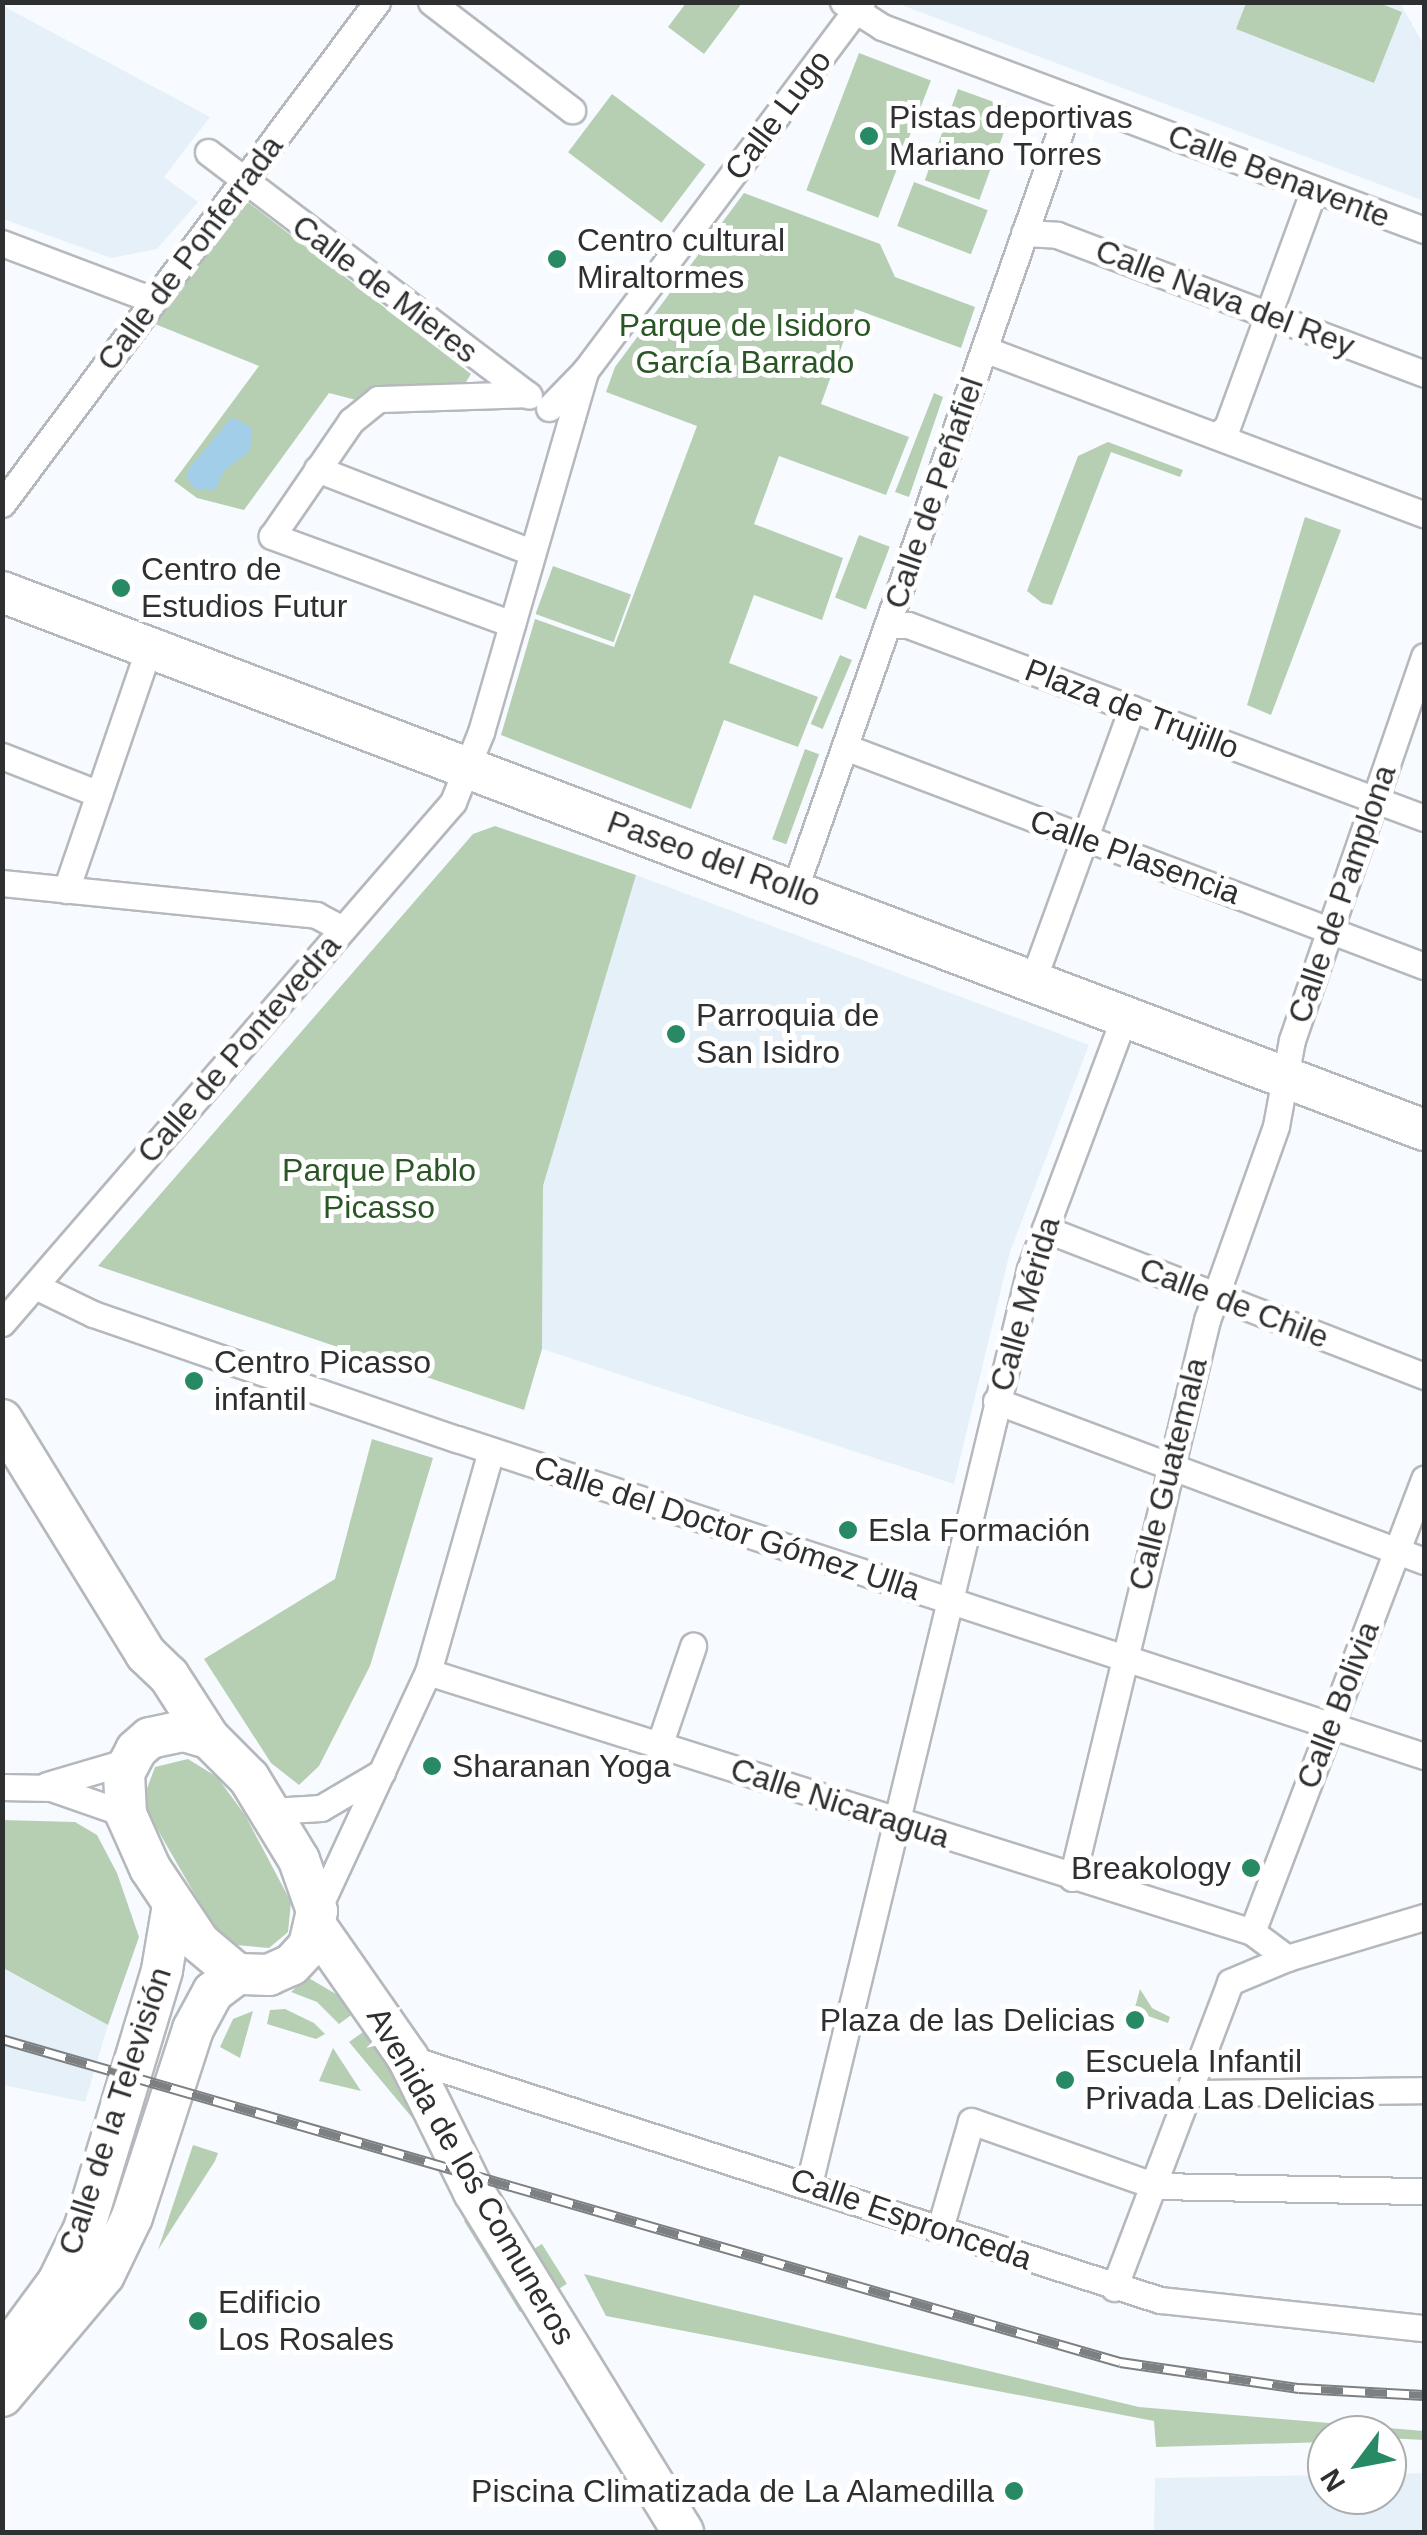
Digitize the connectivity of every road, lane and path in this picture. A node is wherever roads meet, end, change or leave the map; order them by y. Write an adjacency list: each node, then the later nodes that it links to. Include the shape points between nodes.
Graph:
1 (377, 2): 7 (street, Calle de Ponferrada)
2 (431, 2): 5 (street)
3 (853, 6): 4 (street, Calle Benavente); 18 (street, Calle Lugo, via 585,371)
4 (1072, 98): 8 (street, Calle Benavente); 10 (street, Calle de Peñafiel)
5 (572, 110)
6 (208, 152): 7 (street, Calle de Mieres)
7 (242, 182): 12 (street, Calle de Ponferrada); 15 (street, Calle de Mieres)
8 (1314, 190): 9 (street, Calle Benavente); 13 (street)
9 (1424, 230)
10 (1024, 232): 13 (street, Calle Nava del Rey, via 1058,235); 14 (street, Calle de Peñafiel)
11 (2, 242): 12 (street)
12 (153, 300): 21 (street, Calle de Ponferrada)
13 (1268, 314): 16 (street, Calle Nava del Rey); 19 (street, via 1227,427)
14 (984, 349): 19 (street); 26 (street, Calle de Peñafiel)
15 (479, 360): 17 (street, via 477,389); 18 (street, Calle de Mieres)
16 (1424, 374)
17 (465, 397): 18 (street); 20 (street, via 369,405)
18 (547, 407): 23 (street, Calle Lugo)
19 (1216, 436): 22 (street)
20 (317, 469): 23 (street); 25 (street, via 272,536)
21 (2, 504)
22 (1424, 514)
23 (531, 552): 25 (street, Calle Lugo)
24 (2, 592): 27 (main road, Paseo del Rollo)
25 (512, 624): 32 (street, Calle Lugo, via 482,732)
26 (888, 625): 29 (street, Plaza de Trujillo, via 908,624); 30 (street, Calle de Peñafiel)
27 (149, 648): 32 (main road, Paseo del Rollo); 33 (street)
28 (1424, 656): 34 (street, Calle de Pamplona)
29 (1132, 708): 34 (street, Plaza de Trujillo); 36 (street)
30 (845, 747): 36 (street, Calle Plasencia); 38 (street, Calle de Peñafiel)
31 (2, 756): 33 (street)
32 (463, 768): 38 (main road, Paseo del Rollo); 40 (street, Calle de Pontevedra, via 453,802)
33 (99, 794): 39 (street)
34 (1376, 802): 35 (street, Plaza de Trujillo); 41 (street, Calle de Pamplona)
35 (1424, 818)
36 (1086, 838): 41 (street, Calle Plasencia); 43 (street)
37 (2, 883): 39 (street)
38 (795, 888): 43 (main road, Paseo del Rollo)
39 (66, 890): 40 (street, via 316,914)
40 (342, 928): 48 (street, Calle de Pontevedra)
41 (1331, 930): 42 (street, Calle Plasencia); 45 (street, Calle de Pamplona)
42 (1424, 966)
43 (1034, 980): 44 (main road, Paseo del Rollo)
44 (1125, 1015): 45 (main road, Paseo del Rollo); 47 (street, Calle Mérida)
45 (1285, 1076): 46 (main road, Paseo del Rollo); 49 (street, Calle Guatemala, via 1276,1126)
46 (1424, 1130)
47 (1044, 1229): 49 (street, Calle de Chile); 52 (street, Calle Mérida)
48 (35, 1286): 50 (street, Calle de Pontevedra); 54 (street, Calle del Doctor Gómez Ulla, via 93,1314)
49 (1214, 1296): 51 (street, Calle de Chile); 55 (street, Calle Guatemala)
50 (2, 1323)
51 (1424, 1376)
52 (996, 1401): 55 (street); 59 (street, Calle Mérida)
53 (2, 1420): 61 (main road)
54 (491, 1450): 59 (street, Calle del Doctor Gómez Ulla); 63 (street)
55 (1170, 1462): 57 (street); 62 (street, Calle Guatemala)
56 (1424, 1479): 57 (street, Calle Bolivia)
57 (1396, 1551): 58 (street); 64 (street, Calle Bolivia)
58 (1424, 1561)
59 (952, 1602): 62 (street, Calle del Doctor Gómez Ulla); 74 (street, Calle Mérida)
60 (693, 1646): 66 (street)
61 (146, 1654): 65 (main road); 67 (main road)
62 (1124, 1658): 64 (street, Calle del Doctor Gómez Ulla); 75 (street, Calle Guatemala)
63 (428, 1672): 66 (street, Calle Nicaragua); 69 (street)
64 (1331, 1726): 68 (street, Calle del Doctor Gómez Ulla); 79 (street, Calle Bolivia)
65 (210, 1738): 67 (main road, via 184,1732); 72 (main road, Avenida de los Comuneros, via 250,1778)
66 (659, 1746): 74 (street, Calle Nicaragua)
67 (139, 1750): 70 (street); 73 (main road)
68 (1424, 1756)
69 (382, 1772): 72 (street, via 320,1808); 78 (street)
70 (42, 1786): 71 (street); 73 (street)
71 (2, 1787)
72 (271, 1811): 78 (main road, Avenida de los Comuneros, via 299,1860)
73 (126, 1814): 76 (main road)
74 (898, 1821): 75 (street, Calle Nicaragua); 85 (street, Calle Mérida)
75 (1072, 1878): 79 (street, Calle Nicaragua)
76 (173, 1906): 81 (main road, via 200,1943); 91 (main road, Calle de la Televisión, via 162,1970 84,2228 58,2282)
77 (1424, 1917): 80 (street)
78 (316, 1919): 81 (main road, via 291,1965 269,1975); 82 (main road, Avenida de los Comuneros)
79 (1252, 1932): 80 (street)
80 (1286, 1958): 84 (street, via 1230,1982)
81 (237, 1974): 92 (main road, Calle de la Televisión, via 213,1992 193,2029 132,2217 104,2274 66,2328)
82 (408, 2058): 85 (street, Calle Espronceda); 93 (main road, Avenida de los Comuneros, via 466,2178)
83 (1424, 2090): 84 (street)
84 (1192, 2093): 86 (street)
85 (809, 2184): 88 (street, Calle Espronceda)
86 (1156, 2186): 87 (street); 88 (street, via 971,2121); 89 (street)
87 (1424, 2192)
88 (940, 2228): 89 (street, Calle Espronceda)
89 (1114, 2288): 90 (street, Calle Espronceda, via 1221,2310)
90 (1424, 2328)
91 (2, 2358)
92 (2, 2396)
93 (683, 2532)

